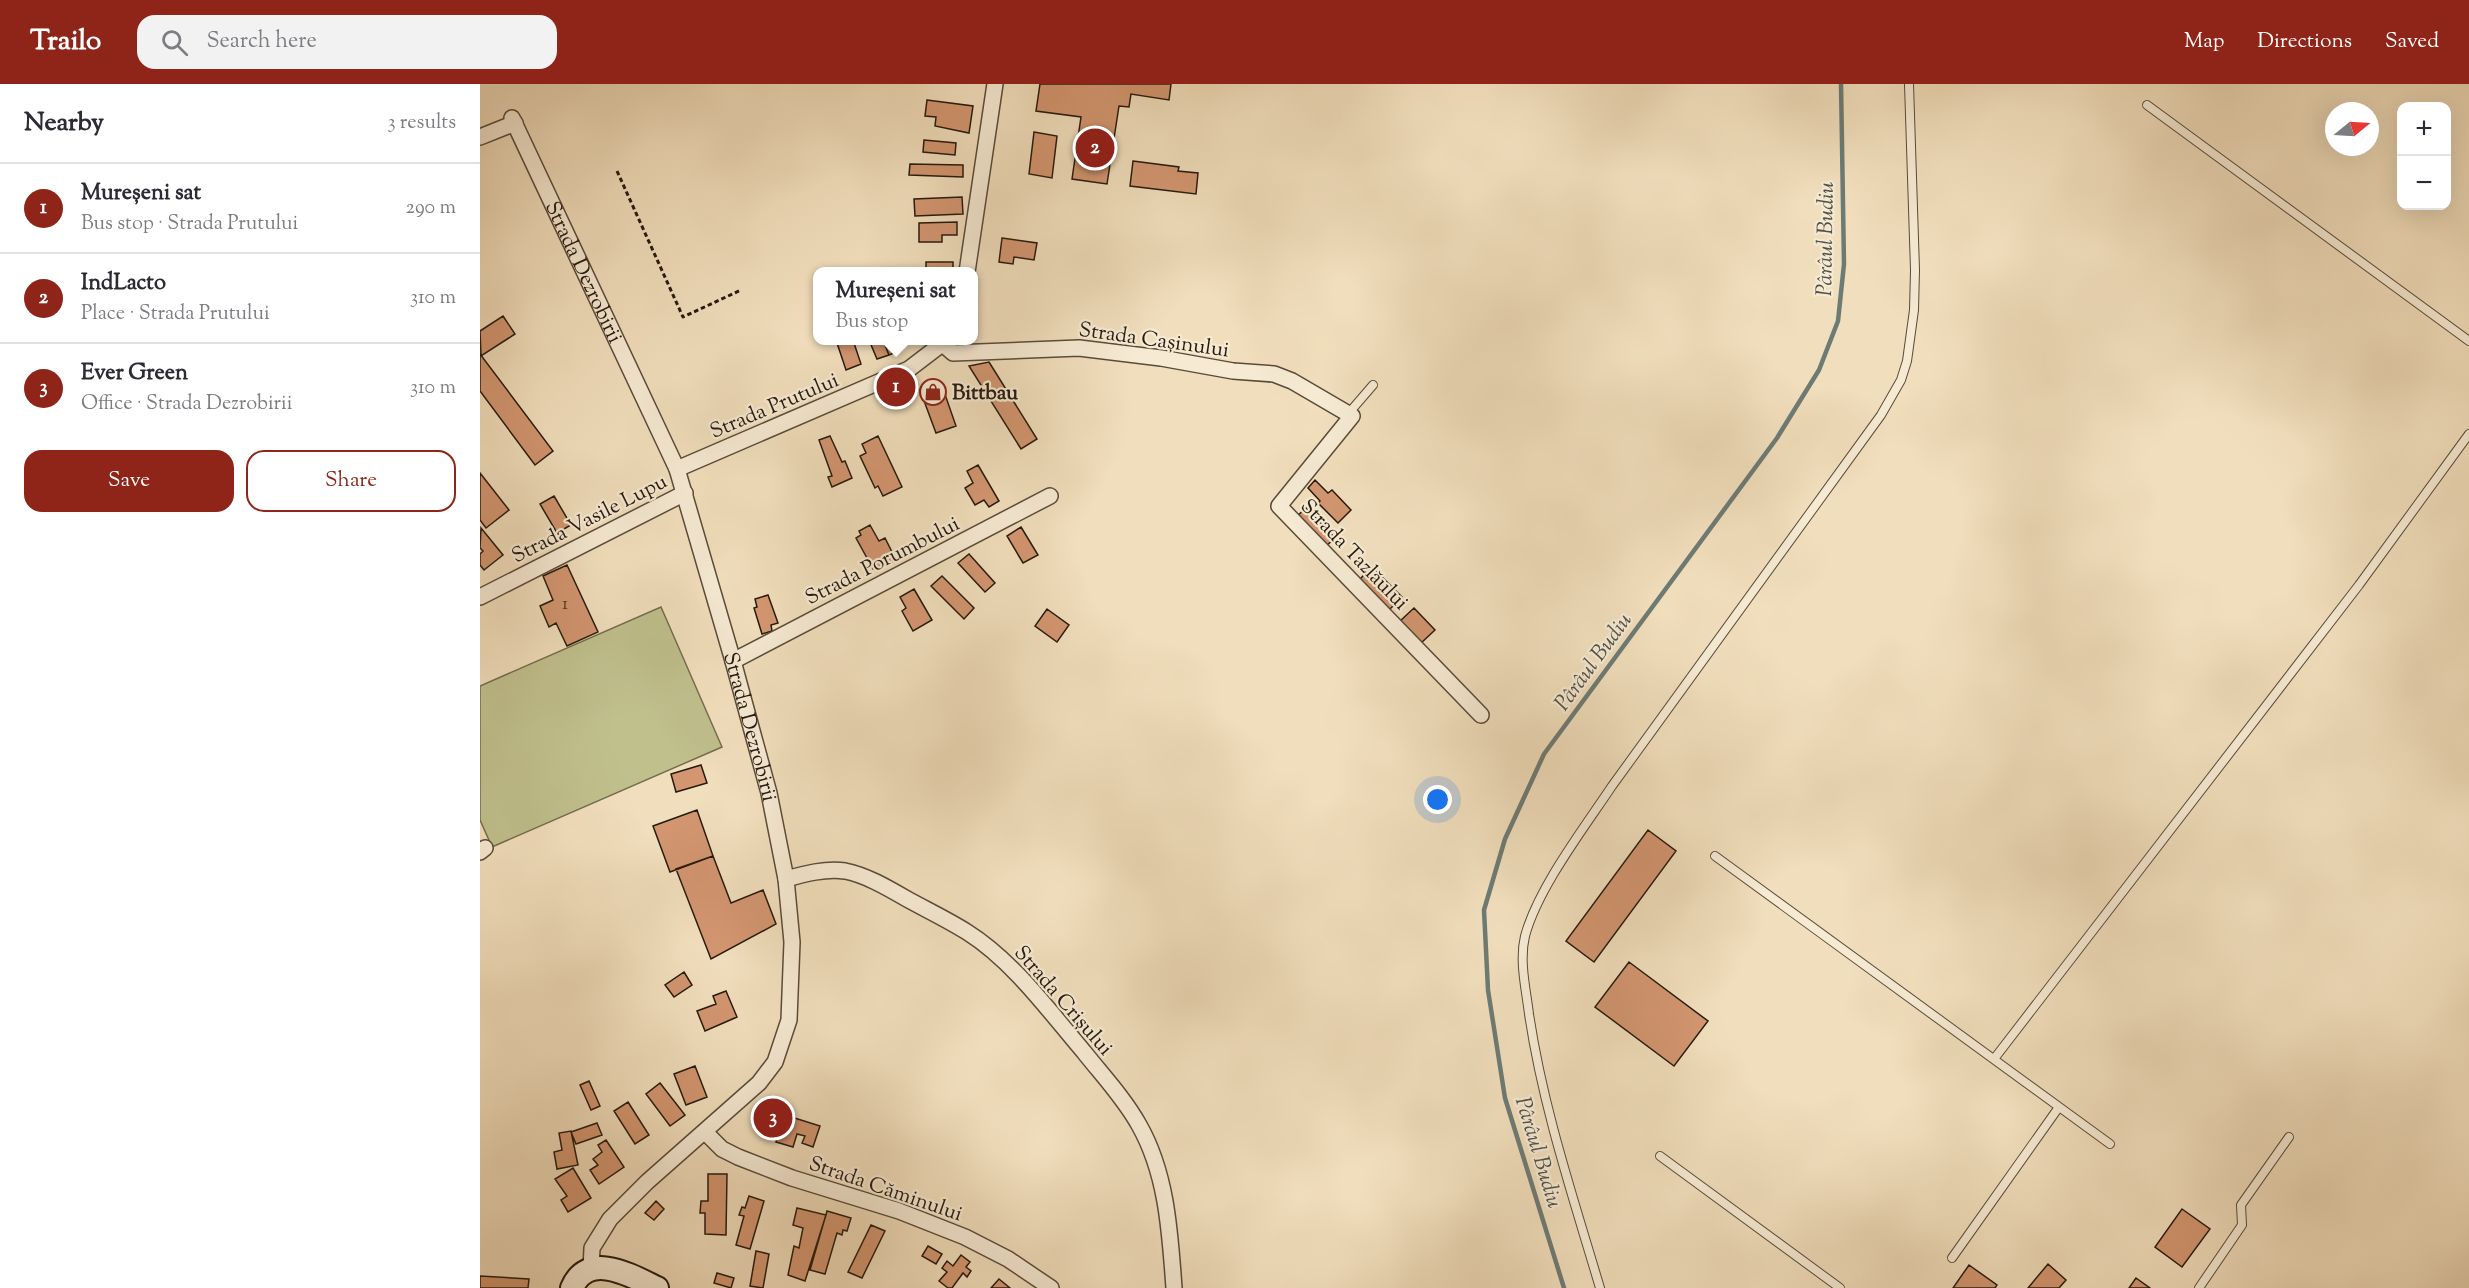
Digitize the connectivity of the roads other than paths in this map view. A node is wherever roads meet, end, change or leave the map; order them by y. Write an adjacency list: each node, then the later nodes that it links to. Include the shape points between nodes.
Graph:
1 (995, 84): 5 (street)
2 (1909, 84): 32 (lane, via 1915,270 1909,348 1901,380 1881,415 1571,846 1525,937 1523,965 1539,1075)
3 (2147, 105): 6 (lane)
4 (480, 137): 12 (street, Strada Dezrobirii, via 513,121)
5 (968, 267)
6 (2469, 341)
7 (942, 345): 12 (street, Strada Prutului, via 909,369)
8 (947, 345): 10 (street, Strada Cașinului, via 953,353 1079,348 1274,374)
9 (1373, 385): 10 (lane)
10 (1350, 415): 17 (street, Strada Tazlăului, via 1279,506)
11 (2469, 434): 20 (lane, via 2359,585)
12 (678, 469): 13 (street, Strada Dezrobirii)
13 (685, 493): 15 (street, Strada Vasile Lupu); 16 (street, Strada Dezrobirii)
14 (1050, 496): 16 (street, Strada Porumbului)
15 (480, 597)
16 (734, 661): 19 (street, Strada Dezrobirii, via 769,794)
17 (1481, 715)
18 (1715, 856): 20 (lane)
19 (786, 879): 22 (street, Strada Dezrobirii, via 792,942 789,1020 783,1042 775,1062 759,1083); 31 (street, Strada Crișului, via 843,871 858,875 967,932 1019,978 1140,1125 1169,1216)
20 (1994, 1059): 21 (lane)
21 (2059, 1107): 24 (lane); 26 (lane)
22 (705, 1132): 27 (street, Strada Dezrobirii, via 610,1219 592,1248); 30 (street, Strada Căminului, via 722,1149 738,1157 964,1237 1008,1259)
23 (2289, 1137): 34 (lane, via 2241,1205 2242,1225)
24 (2110, 1144)
25 (1660, 1156): 33 (lane)
26 (1952, 1258)
27 (591, 1270): 28 (main road, via 579,1276); 29 (main road, via 621,1271)
28 (573, 1288)
29 (657, 1288)
30 (1051, 1288)
31 (1174, 1288)
32 (1600, 1288)
33 (1840, 1288)
34 (2199, 1288)

